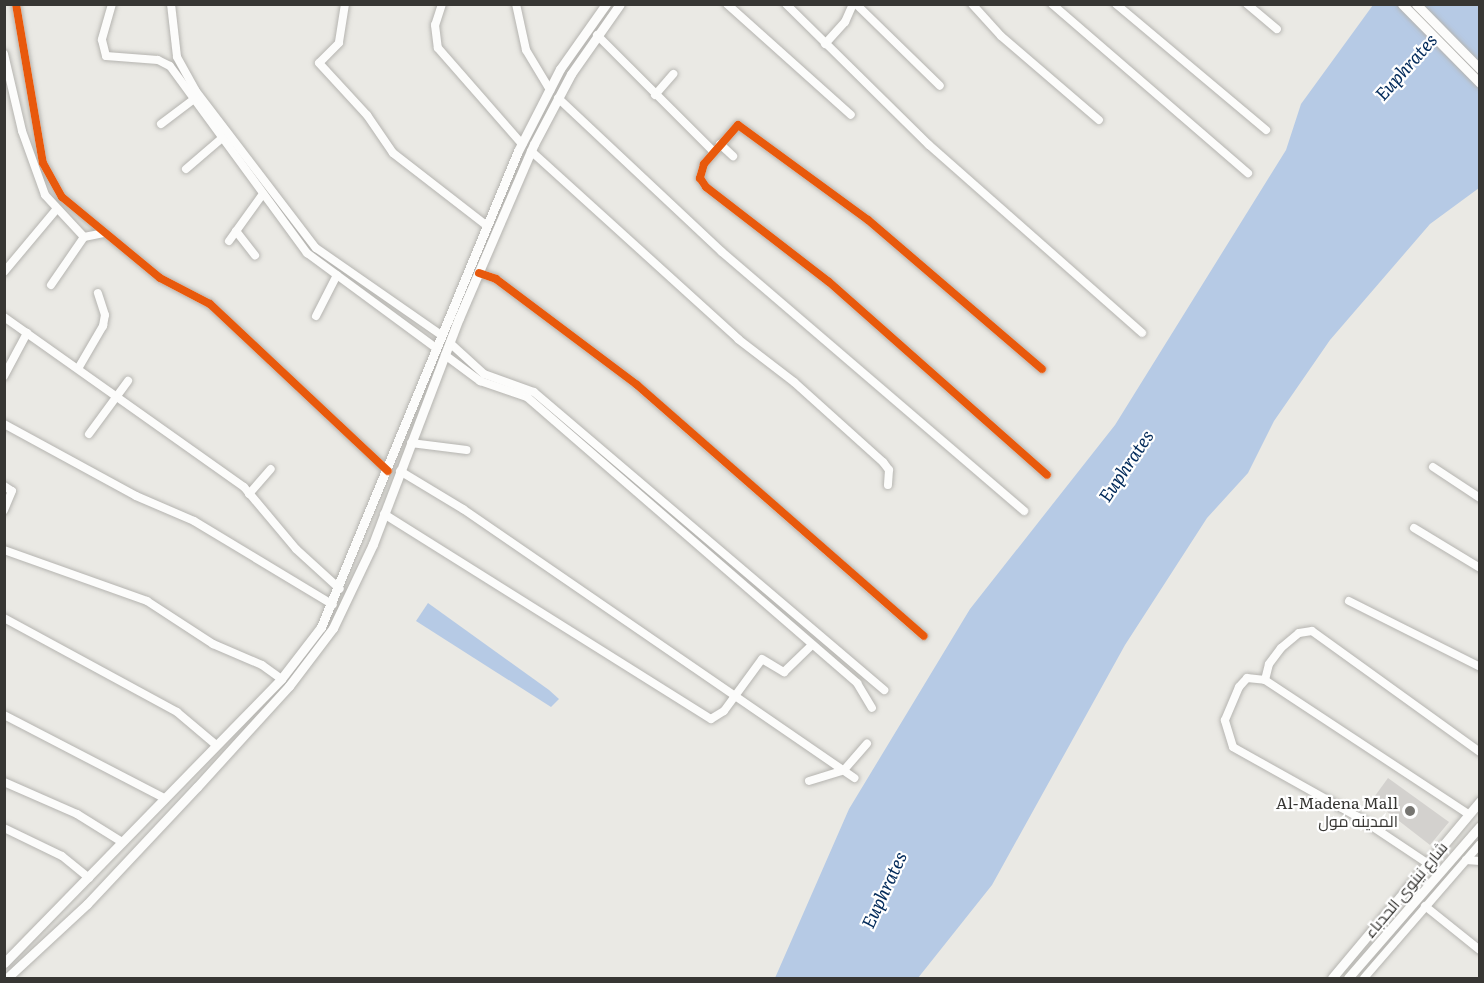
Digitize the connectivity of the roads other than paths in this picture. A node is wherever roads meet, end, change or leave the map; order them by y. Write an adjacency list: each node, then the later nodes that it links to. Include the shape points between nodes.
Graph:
1 (16, 4): 46 (street, via 43,163 62,197)
2 (112, 4): 29 (street, via 102,40 106,56 159,60 170,66)
3 (171, 4): 59 (street, via 177,57 195,90 310,241 342,270)
4 (345, 4): 44 (street, via 339,43 319,63 367,115 393,153)
5 (442, 4): 35 (street, via 435,25 438,48)
6 (516, 4): 26 (street, via 526,50)
7 (606, 4): 26 (main road)
8 (620, 4): 19 (main road)
9 (727, 4): 30 (street)
10 (786, 4): 20 (street)
11 (855, 4): 20 (street); 25 (street)
12 (972, 4): 31 (street, via 1001,36)
13 (1052, 4): 41 (street)
14 (1116, 4): 33 (street)
15 (1247, 4): 18 (street)
16 (1402, 4): 24 (main road)
17 (1416, 4): 22 (main road)
18 (1277, 29)
19 (597, 35): 27 (street); 28 (main road)
20 (825, 44): 58 (street, via 929,145)
21 (5, 59): 43 (street, via 35,176)
22 (1479, 69)
23 (673, 74): 27 (street)
24 (1479, 83)
25 (940, 86)
26 (549, 90): 35 (main road)
27 (655, 95): 38 (street)
28 (558, 98): 37 (main road); 82 (street, via 722,252)
29 (194, 100): 32 (street); 34 (street)
30 (851, 115)
31 (1099, 120)
32 (160, 124)
33 (1266, 130)
34 (221, 139): 40 (street); 42 (street)
35 (522, 144): 44 (main road)
36 (720, 144): 38 (street); 39 (street); 64 (street, via 738,125 877,227)
37 (531, 151): 50 (main road); 77 (street, via 738,339 794,382 883,462 889,470)
38 (714, 152): 76 (street, via 701,171 706,187 829,282)
39 (734, 156)
40 (186, 169)
41 (1248, 173)
42 (262, 195): 45 (street); 52 (street, via 307,253)
43 (55, 211): 47 (street); 51 (street)
44 (487, 226): 50 (main road)
45 (237, 231): 48 (street); 49 (street)
46 (104, 233): 47 (street); 74 (street, via 160,278 210,304)
47 (84, 237): 53 (street)
48 (229, 241)
49 (255, 255)
50 (478, 265): 59 (main road); 60 (main road); 91 (street, via 637,385)
51 (4, 272)
52 (337, 275): 55 (street); 61 (street)
53 (51, 285)
54 (98, 293): 63 (street, via 105,315 103,326)
55 (316, 316)
56 (4, 317): 57 (street)
57 (27, 333): 63 (street); 65 (street)
58 (1142, 333)
59 (441, 335): 61 (main road)
60 (450, 343): 62 (main road); 96 (street, via 484,374 534,392)
61 (436, 348): 74 (main road)
62 (445, 355): 70 (main road); 92 (street, via 480,381 527,398)
63 (79, 367): 67 (street)
64 (1042, 369)
65 (4, 376)
66 (128, 381): 67 (street)
67 (120, 398): 69 (street); 79 (street)
68 (4, 424): 89 (street, via 136,496 194,521)
69 (89, 434)
70 (411, 443): 71 (street); 75 (main road)
71 (467, 450)
72 (1433, 467): 80 (street)
73 (271, 469): 79 (street)
74 (388, 471): 87 (main road)
75 (400, 471): 83 (main road); 97 (street, via 463,509)
76 (1047, 475)
77 (888, 484)
78 (4, 486): 81 (street, via 12,491)
79 (249, 494): 87 (street, via 296,549)
80 (1479, 498)
81 (4, 510)
82 (1024, 511)
83 (384, 514): 97 (street, via 711,719); 108 (main road, via 347,602 315,654)
84 (1414, 528): 86 (street)
85 (4, 550): 94 (street, via 147,601 213,644 262,665)
86 (1479, 568)
87 (339, 589): 89 (main road)
88 (1349, 601): 93 (street)
89 (333, 605): 94 (main road)
90 (4, 618): 100 (street, via 177,712)
91 (924, 636)
92 (812, 645): 97 (street, via 784,672 762,659); 98 (street, via 857,683)
93 (1479, 666)
94 (281, 679): 100 (main road)
95 (1265, 680): 102 (street, via 1269,664 1281,648 1299,633 1312,632); 111 (street); 118 (street, via 1247,678 1232,696 1225,720 1233,747 1358,817)
96 (884, 690)
97 (734, 696): 103 (street)
98 (872, 708)
99 (4, 715): 109 (street)
100 (216, 744): 104 (main road)
101 (867, 744): 103 (street)
102 (1479, 752)
103 (844, 770): 105 (street); 107 (street)
104 (186, 775): 108 (main road); 109 (main road)
105 (855, 778)
106 (4, 782): 114 (street, via 77,814)
107 (808, 782)
108 (197, 787): 123 (main road, via 87,904)
109 (164, 798): 114 (main road)
110 (1479, 801): 111 (main road, شارع نينوى الحدباء)
111 (1468, 814): 118 (main road, شارع نينوى الحدباء)
112 (1479, 826): 125 (main road, شارع نينوى الحدباء)
113 (4, 828): 119 (street, via 62,856)
114 (122, 842): 119 (main road)
115 (1479, 844): 116 (street)
116 (1466, 860): 117 (street); 120 (street)
117 (1479, 861)
118 (1428, 863): 124 (main road, شارع نينوى الحدباء)
119 (89, 878): 122 (main road)
120 (1425, 906): 121 (street); 126 (street)
121 (1479, 950)
122 (4, 963)
123 (7, 978)
124 (1332, 978)
125 (1348, 978)
126 (1364, 978)

